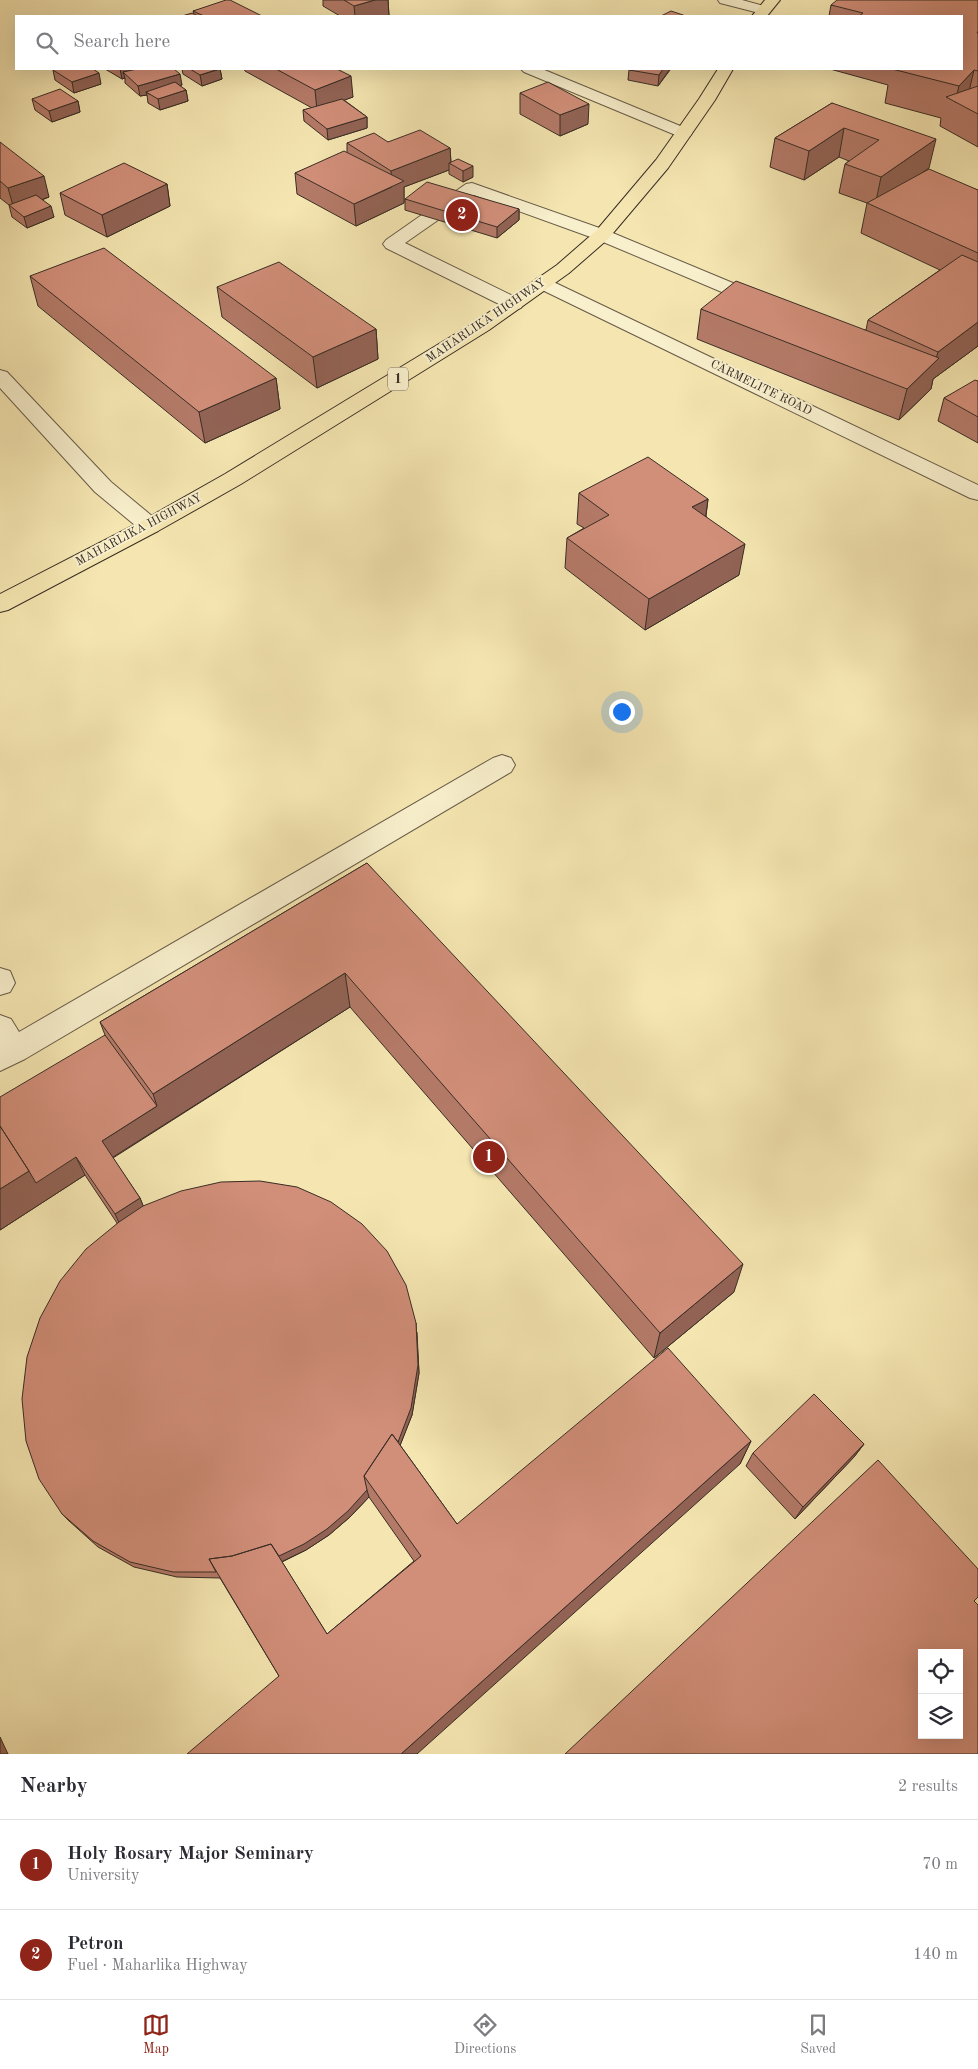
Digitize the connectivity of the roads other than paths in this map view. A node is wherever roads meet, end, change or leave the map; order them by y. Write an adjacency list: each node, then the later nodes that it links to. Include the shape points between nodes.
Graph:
1 (725, 0): 2 (street)
2 (765, 9)
3 (531, 70): 5 (street)
4 (724, 70): 5 (main road, MAHARLIKA HIGHWAY / 1)
5 (684, 133): 6 (main road, MAHARLIKA HIGHWAY / 1, via 657,171)
6 (602, 235): 7 (main road, MAHARLIKA HIGHWAY / 1); 8 (street, via 472,188 392,244); 9 (street)
7 (543, 282): 8 (main road, MAHARLIKA HIGHWAY / 1); 11 (street, CARMELITE ROAD)
8 (514, 304): 12 (main road, MAHARLIKA HIGHWAY / 1, via 414,370)
9 (778, 308)
10 (0, 376): 12 (street, via 103,487)
11 (978, 493)
12 (150, 526): 13 (main road, MAHARLIKA HIGHWAY / 1)
13 (0, 604)
14 (502, 765): 15 (street)
15 (5, 1045)

